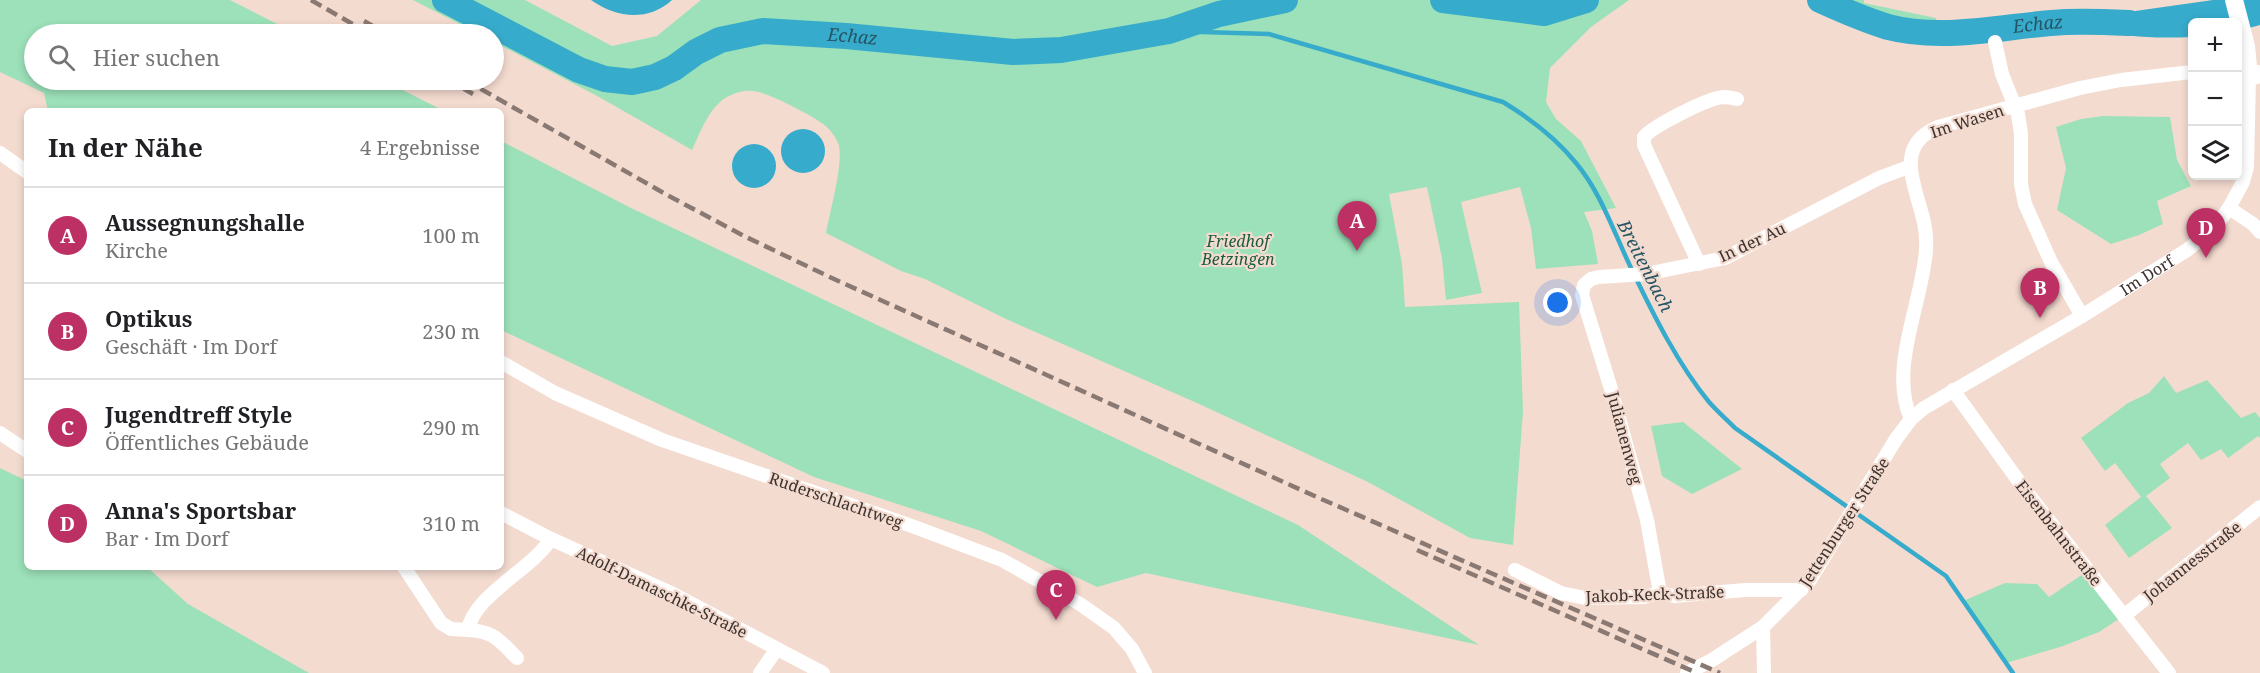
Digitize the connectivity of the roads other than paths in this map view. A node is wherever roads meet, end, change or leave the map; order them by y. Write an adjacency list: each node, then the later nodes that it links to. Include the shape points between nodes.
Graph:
1 (2234, 0): 3 (main road, Im Dorf)
2 (1995, 42): 6 (street, via 2002,74)
3 (2249, 71): 10 (street, Im Dorf, via 2247,167)
4 (2188, 73): 6 (street, Im Wasen, via 2103,83)
5 (1737, 99): 12 (street, via 1711,100 1644,137 1644,145)
6 (2016, 105): 8 (street, Im Wasen, via 1927,132 1913,148); 14 (street, via 2025,204 2051,262)
7 (0, 153): 9 (street)
8 (1911, 166): 12 (street, In der Au, via 1879,178 1725,258); 18 (street, Im Wasen, via 1926,241 1905,372 1905,403)
9 (24, 169)
10 (2229, 208): 11 (street); 14 (street, Im Dorf, via 2214,228 2187,250)
11 (2260, 232)
12 (1699, 264): 13 (street, In der Au, via 1591,279)
13 (1584, 285): 27 (street, Julianenweg, via 1582,295 1647,520)
14 (2082, 316): 16 (street, Im Dorf)
15 (504, 364): 35 (street, Ruderschlachtweg, via 555,393 662,440 1002,560 1114,628)
16 (1953, 390): 17 (street, Im Dorf); 28 (street, Eisenbahnstraße, via 2025,490)
17 (1933, 402): 18 (street, Jettenburger Straße)
18 (1911, 419): 26 (street, Jettenburger Straße)
19 (0, 433): 20 (street)
20 (24, 449)
21 (2260, 507): 28 (street, Johannesstraße)
22 (504, 515): 23 (street, Adolf-Damaschke-Straße)
23 (550, 538): 30 (street, via 533,561 478,606); 31 (street, Adolf-Damaschke-Straße, via 673,594)
24 (406, 570): 30 (street, via 441,623 451,629)
25 (1515, 570): 27 (street, Jakob-Keck-Straße, via 1575,596 1626,598)
26 (1801, 590): 27 (street, Jakob-Keck-Straße, via 1674,596); 29 (street, Jettenburger Straße)
27 (1660, 593)
28 (2125, 615): 38 (street, Eisenbahnstraße)
29 (1763, 627): 36 (street, Jettenburger Straße); 37 (street)
30 (468, 630): 32 (street, via 494,635)
31 (777, 649): 33 (street); 34 (street, Adolf-Damaschke-Straße)
32 (518, 658)
33 (760, 673)
34 (823, 673)
35 (1145, 673)
36 (1687, 673)
37 (1764, 673)
38 (2169, 673)

